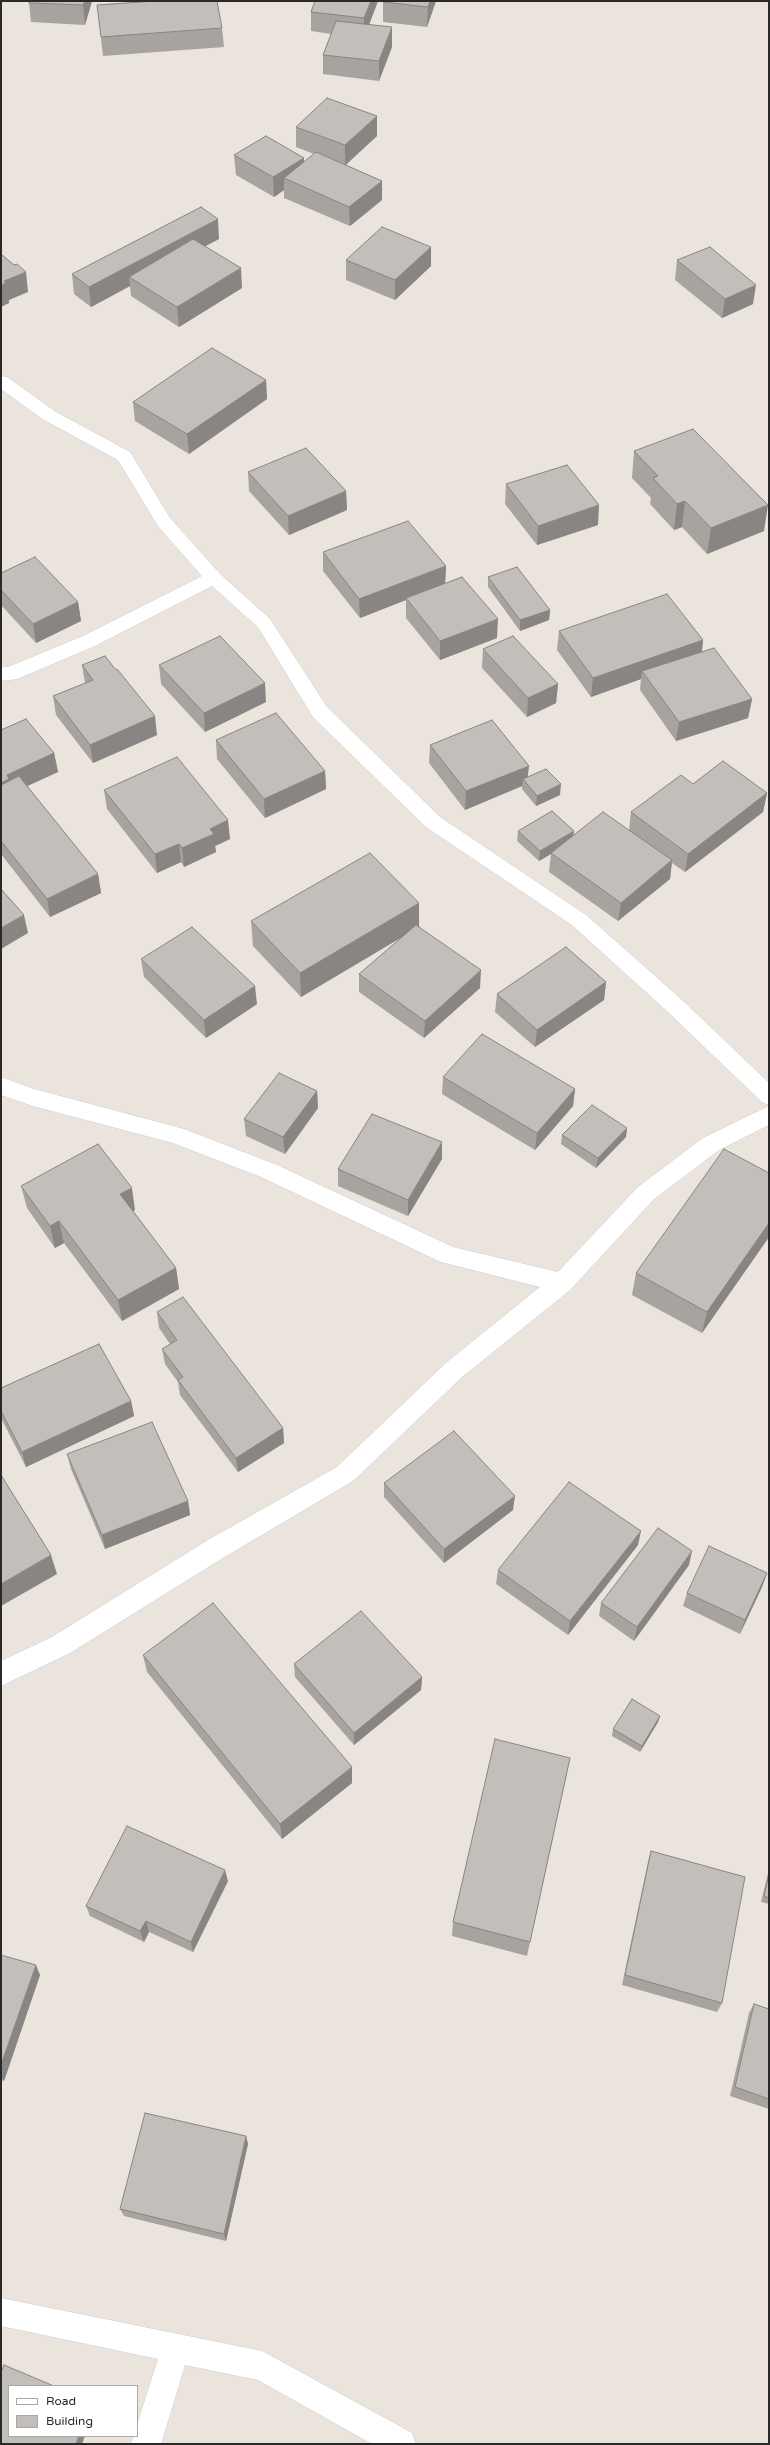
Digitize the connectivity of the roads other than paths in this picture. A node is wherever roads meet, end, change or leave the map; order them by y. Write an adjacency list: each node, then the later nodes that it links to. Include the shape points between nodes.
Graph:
1 (1, 381): 2 (street, via 50,416 124,456 164,522)
2 (214, 578): 3 (street, via 89,642 10,674); 5 (street, via 264,623 320,712 433,822 579,920 675,1006)
3 (1, 674)
4 (1, 1086): 7 (street, via 176,1135 269,1171 449,1255)
5 (769, 1096)
6 (769, 1115): 7 (street, via 710,1144 646,1193)
7 (562, 1283): 8 (street, via 454,1370 345,1474 217,1548 61,1645)
8 (1, 1674)
9 (1, 2312): 10 (street)
10 (176, 2347): 11 (street); 12 (street, via 262,2366)
11 (146, 2444)
12 (401, 2444)

